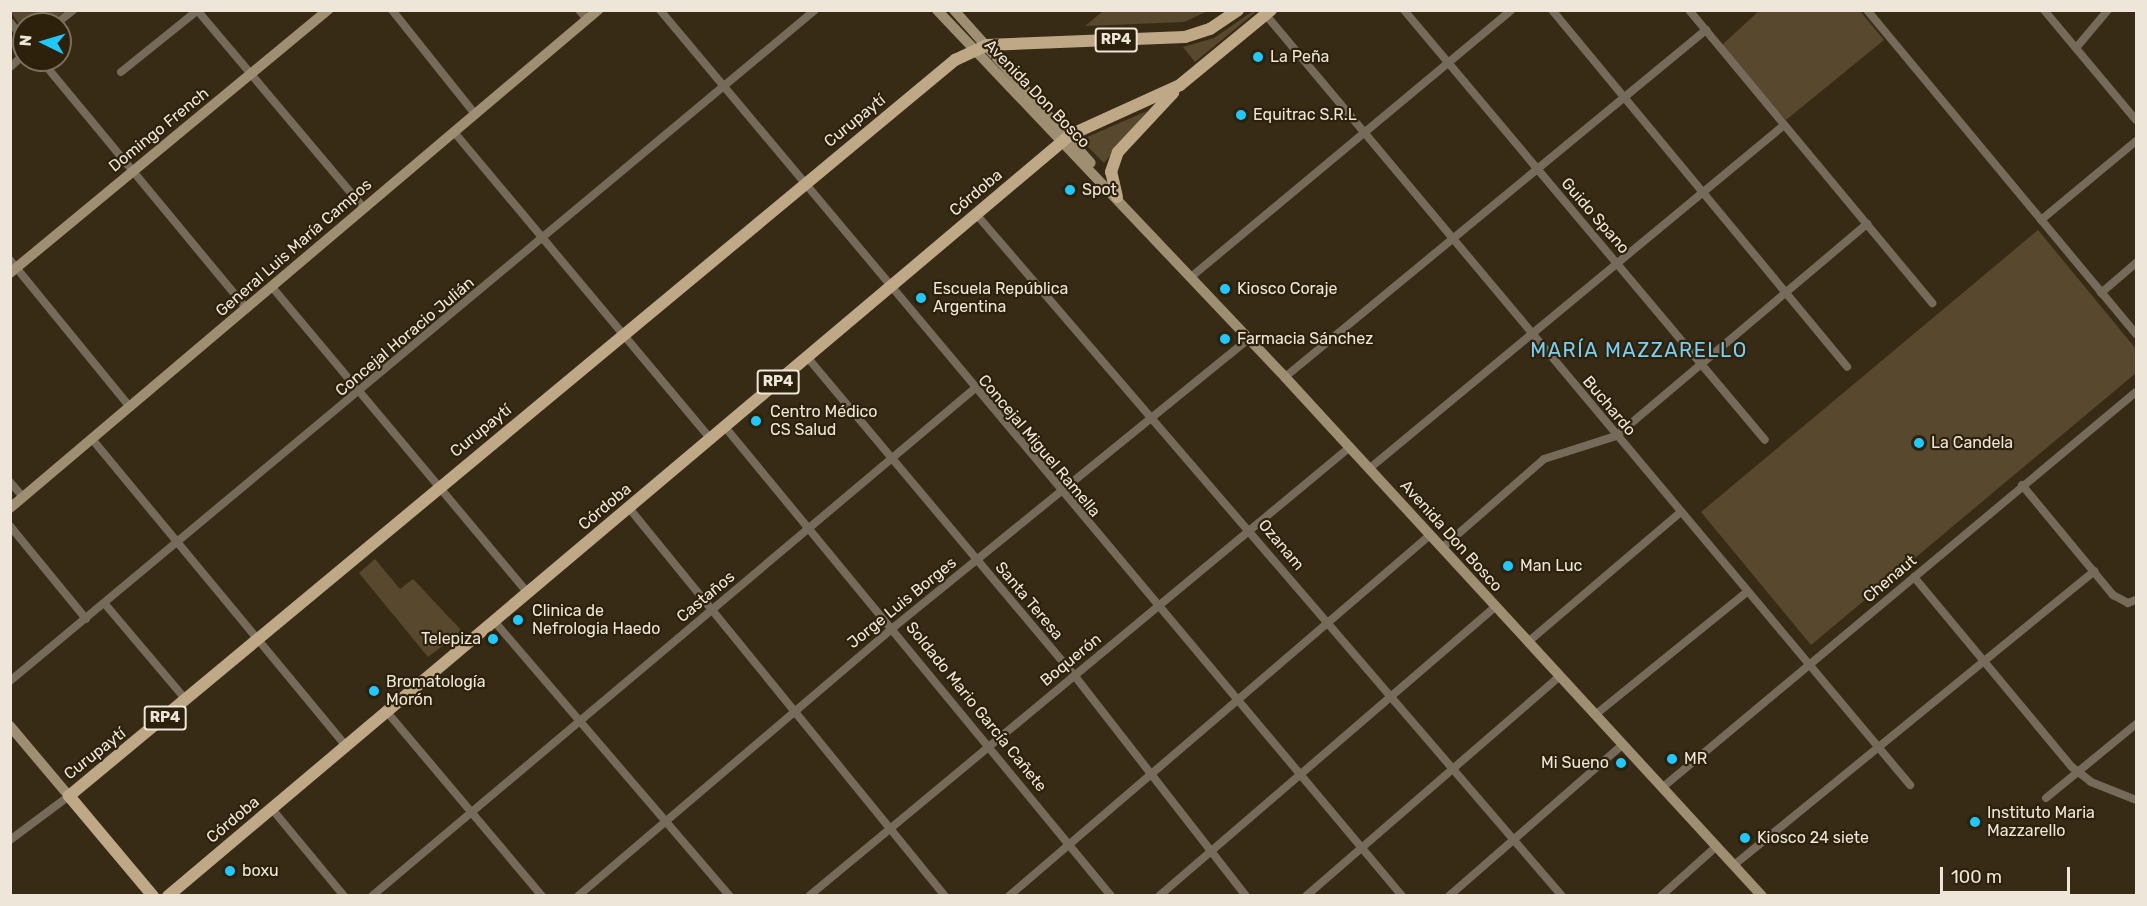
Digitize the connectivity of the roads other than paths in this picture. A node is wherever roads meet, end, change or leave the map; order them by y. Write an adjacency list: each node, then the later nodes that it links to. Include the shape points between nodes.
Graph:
1 (328, 10): 26 (main road, Domingo French)
2 (392, 10): 30 (street)
3 (598, 10): 18 (main road, General Luis María Campos)
4 (660, 10): 28 (street, Concejal Miguel Ramella)
5 (814, 10): 28 (street, Concejal Horacio Julián)
6 (936, 10): 22 (main road, Avenida Don Bosco)
7 (954, 10): 20 (main road, Avenida Don Bosco)
8 (1238, 10): 20 (main road, RP4, via 1185,37)
9 (1404, 10): 23 (street, Guido Spano)
10 (1511, 10): 23 (street)
11 (1552, 10): 29 (street)
12 (1689, 10): 19 (street)
13 (1867, 10): 44 (street)
14 (2044, 10): 21 (street)
15 (2108, 10): 21 (street)
16 (197, 11): 25 (street); 26 (street)
17 (1270, 12): 27 (main road, RP4); 34 (street, Buchardo)
18 (583, 15): 30 (main road, General Luis María Campos)
19 (1706, 30): 29 (street); 32 (street)
20 (987, 45): 22 (main road, RP4); 35 (main road, Avenida Don Bosco)
21 (2076, 48): 31 (street)
22 (973, 49): 35 (main road, Avenida Don Bosco); 39 (main road, Curupaytí / RP4)
23 (1448, 63): 34 (street); 38 (street, Guido Spano)
24 (51, 72): 37 (street)
25 (121, 72)
26 (250, 76): 37 (main road, Domingo French); 42 (street)
27 (1180, 85): 35 (main road, RP4); 41 (main road, via 1118,152 1111,172)
28 (723, 88): 39 (street, Concejal Miguel Ramella); 46 (street, Concejal Horacio Julián)
29 (1623, 99): 38 (street); 40 (street)
30 (475, 114): 33 (main road, General Luis María Campos)
31 (2136, 120)
32 (1784, 126): 40 (street); 45 (street)
33 (454, 132): 42 (main road, General Luis María Campos); 46 (street)
34 (1362, 134): 47 (street, Buchardo); 51 (street)
35 (1066, 138): 41 (main road, Avenida Don Bosco); 43 (main road, Córdoba / RP4)
36 (2136, 141): 44 (street)
37 (133, 170): 50 (main road, Domingo French); 57 (street)
38 (1537, 170): 47 (street); 49 (street, Guido Spano)
39 (805, 185): 53 (street, Concejal Miguel Ramella); 60 (main road, Curupaytí / RP4)
40 (1704, 196): 49 (street); 54 (street)
41 (1117, 197): 51 (main road, Avenida Don Bosco)
42 (363, 207): 52 (main road, General Luis María Campos)
43 (976, 214): 53 (main road, Córdoba / RP4); 70 (street, Ozanam)
44 (2041, 220): 55 (street)
45 (1867, 224): 54 (street); 56 (street)
46 (541, 239): 60 (street); 67 (street, Concejal Horacio Julián)
47 (1452, 240): 59 (street, Buchardo); 65 (street)
48 (2136, 263): 55 (street)
49 (1619, 266): 59 (street); 63 (street, Guido Spano)
50 (13, 267): 69 (street)
51 (1191, 277): 61 (main road, Avenida Don Bosco)
52 (272, 287): 57 (main road, General Luis María Campos); 67 (street)
53 (889, 287): 62 (main road, Córdoba / RP4); 66 (street, Concejal Miguel Ramella)
54 (1784, 293): 63 (street); 64 (street)
55 (2101, 293): 58 (street)
56 (1932, 303)
57 (247, 309): 69 (main road, General Luis María Campos)
58 (2136, 334)
59 (1533, 336): 72 (street, Buchardo); 78 (street)
60 (623, 337): 74 (street); 81 (main road, Curupaytí / RP4)
61 (1249, 339): 65 (main road, Avenida Don Bosco); 70 (street, Jorge Luis Borges)
62 (807, 357): 71 (main road, Córdoba / RP4); 77 (street, Santa Teresa)
63 (1701, 363): 72 (street); 75 (street, Guido Spano)
64 (1847, 367)
65 (1285, 376): 76 (main road, Avenida Don Bosco)
66 (974, 389): 77 (street, Castaños); 82 (street, Concejal Miguel Ramella)
67 (361, 392): 81 (street); 91 (street, Concejal Horacio Julián)
68 (2136, 392): 80 (street, Chenaut)
69 (130, 407): 73 (main road, General Luis María Campos)
70 (1153, 415): 82 (street, Jorge Luis Borges); 89 (street, Ozanam)
71 (725, 427): 74 (main road, Córdoba / RP4); 88 (street, Soldado Mario García Cañete)
72 (1616, 436): 86 (street, Buchardo); 92 (street, via 1545,459)
73 (92, 439): 83 (main road, General Luis María Campos); 91 (street)
74 (711, 439): 85 (main road, Córdoba / RP4)
75 (1765, 440)
76 (1350, 447): 78 (main road, Avenida Don Bosco); 89 (street, Boquerón)
77 (892, 460): 88 (street, Castaños); 93 (street, Santa Teresa)
78 (1370, 468): 90 (main road, Avenida Don Bosco)
79 (10, 482): 83 (street)
80 (2022, 485): 94 (street); 95 (street, Chenaut)
81 (440, 486): 97 (street); 107 (main road, Curupaytí / RP4)
82 (1060, 490): 93 (street, Jorge Luis Borges); 100 (street, Concejal Miguel Ramella)
83 (23, 497): 84 (main road, General Luis María Campos)
84 (10, 508)
85 (629, 508): 97 (main road, Córdoba / RP4); 102 (street)
86 (1681, 512): 96 (street, Buchardo); 108 (street)
87 (10, 526): 103 (street)
88 (810, 528): 102 (street, Castaños); 106 (street, Soldado Mario García Cañete)
89 (1250, 529): 100 (street, Boquerón); 105 (street, Ozanam)
90 (1430, 535): 92 (main road, Avenida Don Bosco); 105 (street)
91 (180, 542): 99 (street, Concejal Horacio Julián); 107 (street)
92 (1442, 548): 101 (main road, Avenida Don Bosco)
93 (976, 560): 106 (street, Jorge Luis Borges); 111 (street, Santa Teresa)
94 (2094, 571): 98 (street, via 2113,595 2128,603); 109 (street)
95 (1914, 577): 109 (street); 110 (street, Chenaut)
96 (1747, 592): 110 (street, Buchardo); 119 (street)
97 (528, 593): 104 (main road, Córdoba / RP4)
98 (2136, 600)
99 (105, 604): 103 (street, Concejal Horacio Julián); 115 (street)
100 (1157, 606): 111 (street, Boquerón); 116 (street, Concejal Miguel Ramella)
101 (1495, 607): 108 (main road, Avenida Don Bosco); 114 (street)
102 (712, 609): 117 (street); 120 (street, Castaños)
103 (86, 619): 113 (street, Concejal Horacio Julián)
104 (494, 621): 118 (main road, Córdoba / RP4); 120 (street)
105 (1329, 623): 114 (street, Ozanam); 116 (street)
106 (894, 627): 117 (street, Jorge Luis Borges); 123 (street, Soldado Mario García Cañete)
107 (259, 638): 115 (main road, Curupaytí / RP4); 125 (street)
108 (1528, 642): 112 (main road, Avenida Don Bosco)
109 (1985, 662): 126 (street); 128 (street)
110 (1810, 665): 126 (street, Buchardo); 132 (street, Chenaut)
111 (1074, 675): 123 (street, Boquerón); 130 (street, Santa Teresa)
112 (1560, 676): 119 (main road, Avenida Don Bosco); 127 (street)
113 (10, 681)
114 (1389, 693): 127 (street, Ozanam); 129 (street)
115 (186, 700): 133 (main road, Curupaytí / RP4)
116 (1237, 700): 129 (street, Concejal Miguel Ramella); 130 (street)
117 (797, 708): 138 (street, Jorge Luis Borges); 139 (street)
118 (387, 712): 125 (main road, Córdoba / RP4); 137 (street)
119 (1595, 715): 124 (main road, Avenida Don Bosco)
120 (581, 722): 137 (street, Castaños); 138 (street)
121 (2136, 723): 128 (street)
122 (10, 726): 133 (main road)
123 (989, 743): 139 (street, Boquerón); 142 (street, Soldado Mario García Cañete)
124 (1623, 744): 132 (main road, Avenida Don Bosco); 141 (street)
125 (346, 746): 136 (main road, Córdoba / RP4)
126 (1878, 747): 131 (street, Buchardo); 146 (street)
127 (1453, 768): 141 (street, Ozanam); 144 (street)
128 (2078, 772): 134 (street); 135 (street)
129 (1301, 773): 144 (street, Concejal Miguel Ramella); 145 (street)
130 (1148, 775): 142 (street); 145 (street, Santa Teresa)
131 (1910, 785)
132 (1663, 787): 143 (main road, Avenida Don Bosco)
133 (69, 796): 140 (street, Curupaytí); 147 (main road)
134 (2046, 798)
135 (2136, 800)
136 (272, 809): 148 (main road, Córdoba / RP4); 149 (street)
137 (474, 812): 150 (street, Castaños); 151 (street)
138 (666, 821): 152 (street, Jorge Luis Borges); 153 (street)
139 (893, 826): 154 (street, Boquerón); 155 (street)
140 (10, 840)
141 (1514, 840): 162 (street); 163 (street, Ozanam)
142 (1068, 844): 156 (street); 157 (street, Soldado Mario García Cañete)
143 (1717, 846): 146 (main road, Avenida Don Bosco); 164 (street)
144 (1362, 848): 160 (street); 161 (street, Concejal Miguel Ramella)
145 (1210, 852): 158 (street); 159 (street, Santa Teresa)
146 (1734, 865): 165 (main road, Avenida Don Bosco)
147 (153, 896)
148 (168, 896)
149 (344, 896)
150 (372, 896)
151 (542, 896)
152 (578, 896)
153 (730, 896)
154 (809, 896)
155 (945, 896)
156 (1009, 896)
157 (1111, 896)
158 (1159, 896)
159 (1246, 896)
160 (1306, 896)
161 (1402, 896)
162 (1449, 896)
163 (1562, 896)
164 (1661, 896)
165 (1762, 896)

